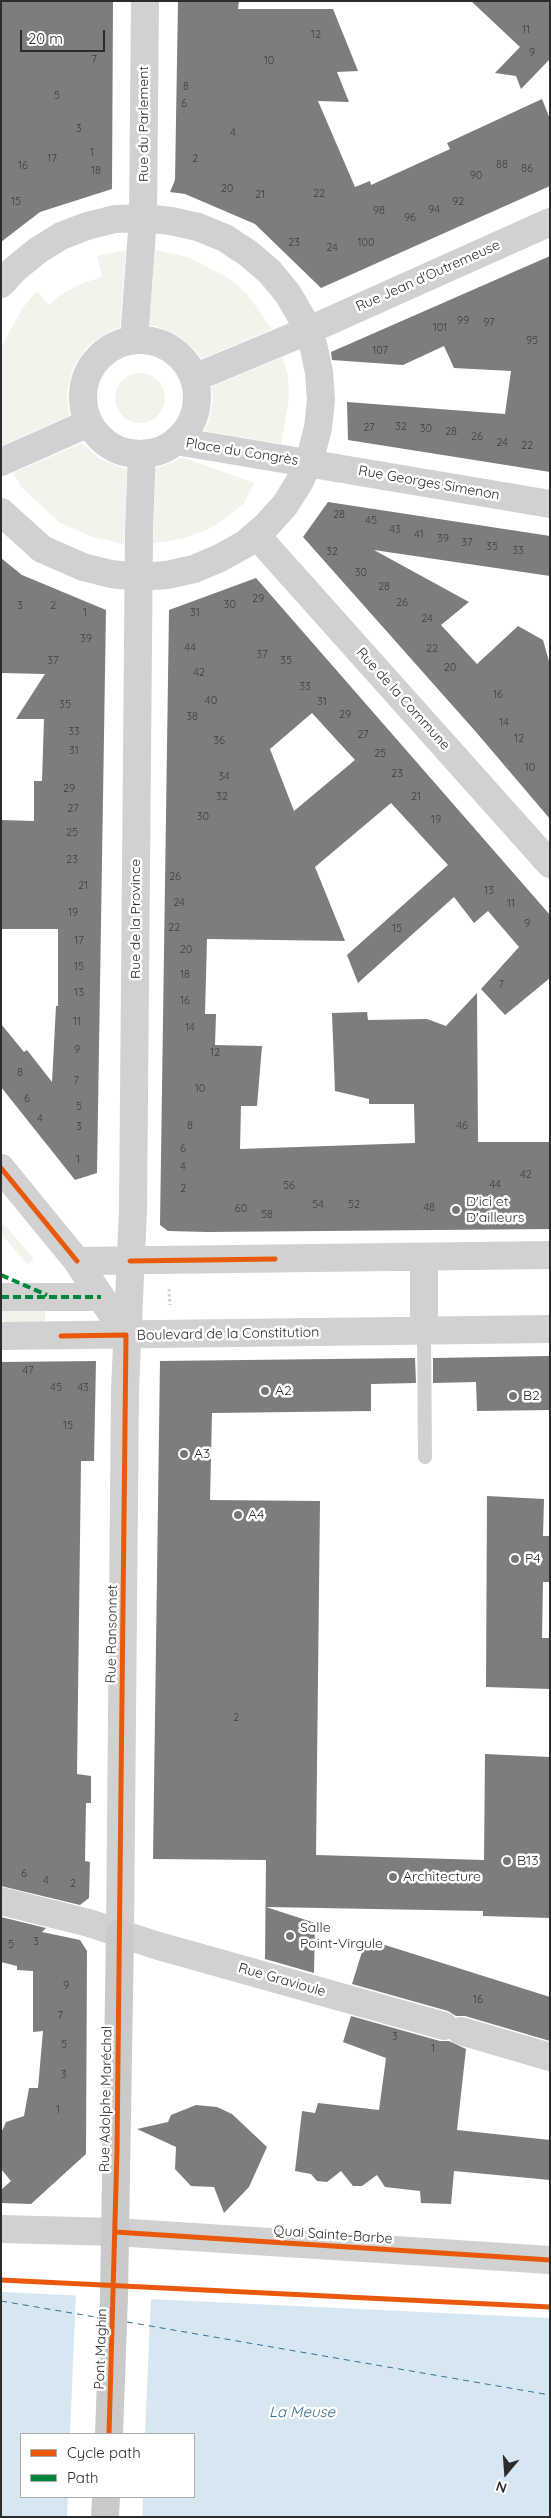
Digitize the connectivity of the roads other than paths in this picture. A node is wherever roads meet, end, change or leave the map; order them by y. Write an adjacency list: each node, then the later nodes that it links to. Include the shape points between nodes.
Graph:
1 (145, 1): 2 (street, Rue du Parlement)
2 (143, 218): 4 (street, Place du Congrès, via 115,219 61,236 37,251); 5 (street, Place du Congrès, via 198,227 225,238 270,272 288,294); 6 (street)
3 (550, 222): 5 (street, Rue Jean d'Outremeuse)
4 (1, 284)
5 (307, 330): 7 (street); 12 (street, Place du Congrès, via 319,372 321,400 318,428)
6 (134, 340): 7 (street, Place du Congrès, via 153,341 170,349 185,362); 8 (street, Place du Congrès, via 115,346 99,357 87,374 82,393 84,414)
7 (194, 378): 9 (street, Place du Congrès, via 198,397 195,416 185,434)
8 (89, 423): 10 (street, Place du Congrès, via 109,446 128,454); 11 (street)
9 (176, 441): 10 (street, Place du Congrès, via 169,448); 12 (street, Place du Congrès)
10 (142, 454): 16 (street)
11 (1, 462)
12 (308, 463): 13 (street, Rue Georges Simenon); 15 (street, Place du Congrès, via 285,505)
13 (550, 504)
14 (1, 512): 16 (street, Place du Congrès, via 42,550 83,567)
15 (256, 535): 16 (street, Place du Congrès, via 220,558 194,569); 17 (street, Rue de la Commune)
16 (138, 577): 22 (street, Rue de la Province)
17 (550, 864)
18 (1, 1168): 21 (street)
19 (550, 1255): 20 (street)
20 (424, 1258): 22 (street); 26 (street)
21 (78, 1261): 22 (street); 24 (street)
22 (130, 1261): 27 (street, Rue Ransonnet)
23 (1, 1297): 24 (street)
24 (101, 1298): 27 (street)
25 (550, 1329): 26 (street, Boulevard de la Constitution)
26 (424, 1331): 27 (street, Boulevard de la Constitution); 29 (lane)
27 (126, 1335): 28 (street, Boulevard de la Constitution); 31 (street, Rue Ransonnet)
28 (1, 1336)
29 (425, 1457)
30 (1, 1900): 31 (street, Rue Gravioule)
31 (120, 1933): 32 (street, Rue Gravioule); 34 (street, Rue Adolphe Maréchal)
32 (550, 2057)
33 (1, 2229): 34 (street, Quai Sainte-Barbe)
34 (115, 2232): 35 (street, Quai Sainte-Barbe); 36 (street, Rue Adolphe Maréchal)
35 (550, 2260)
36 (115, 2266): 37 (street, Pont Maghin)
37 (109, 2433)
38 (106, 2498): 39 (street)
39 (105, 2517)

